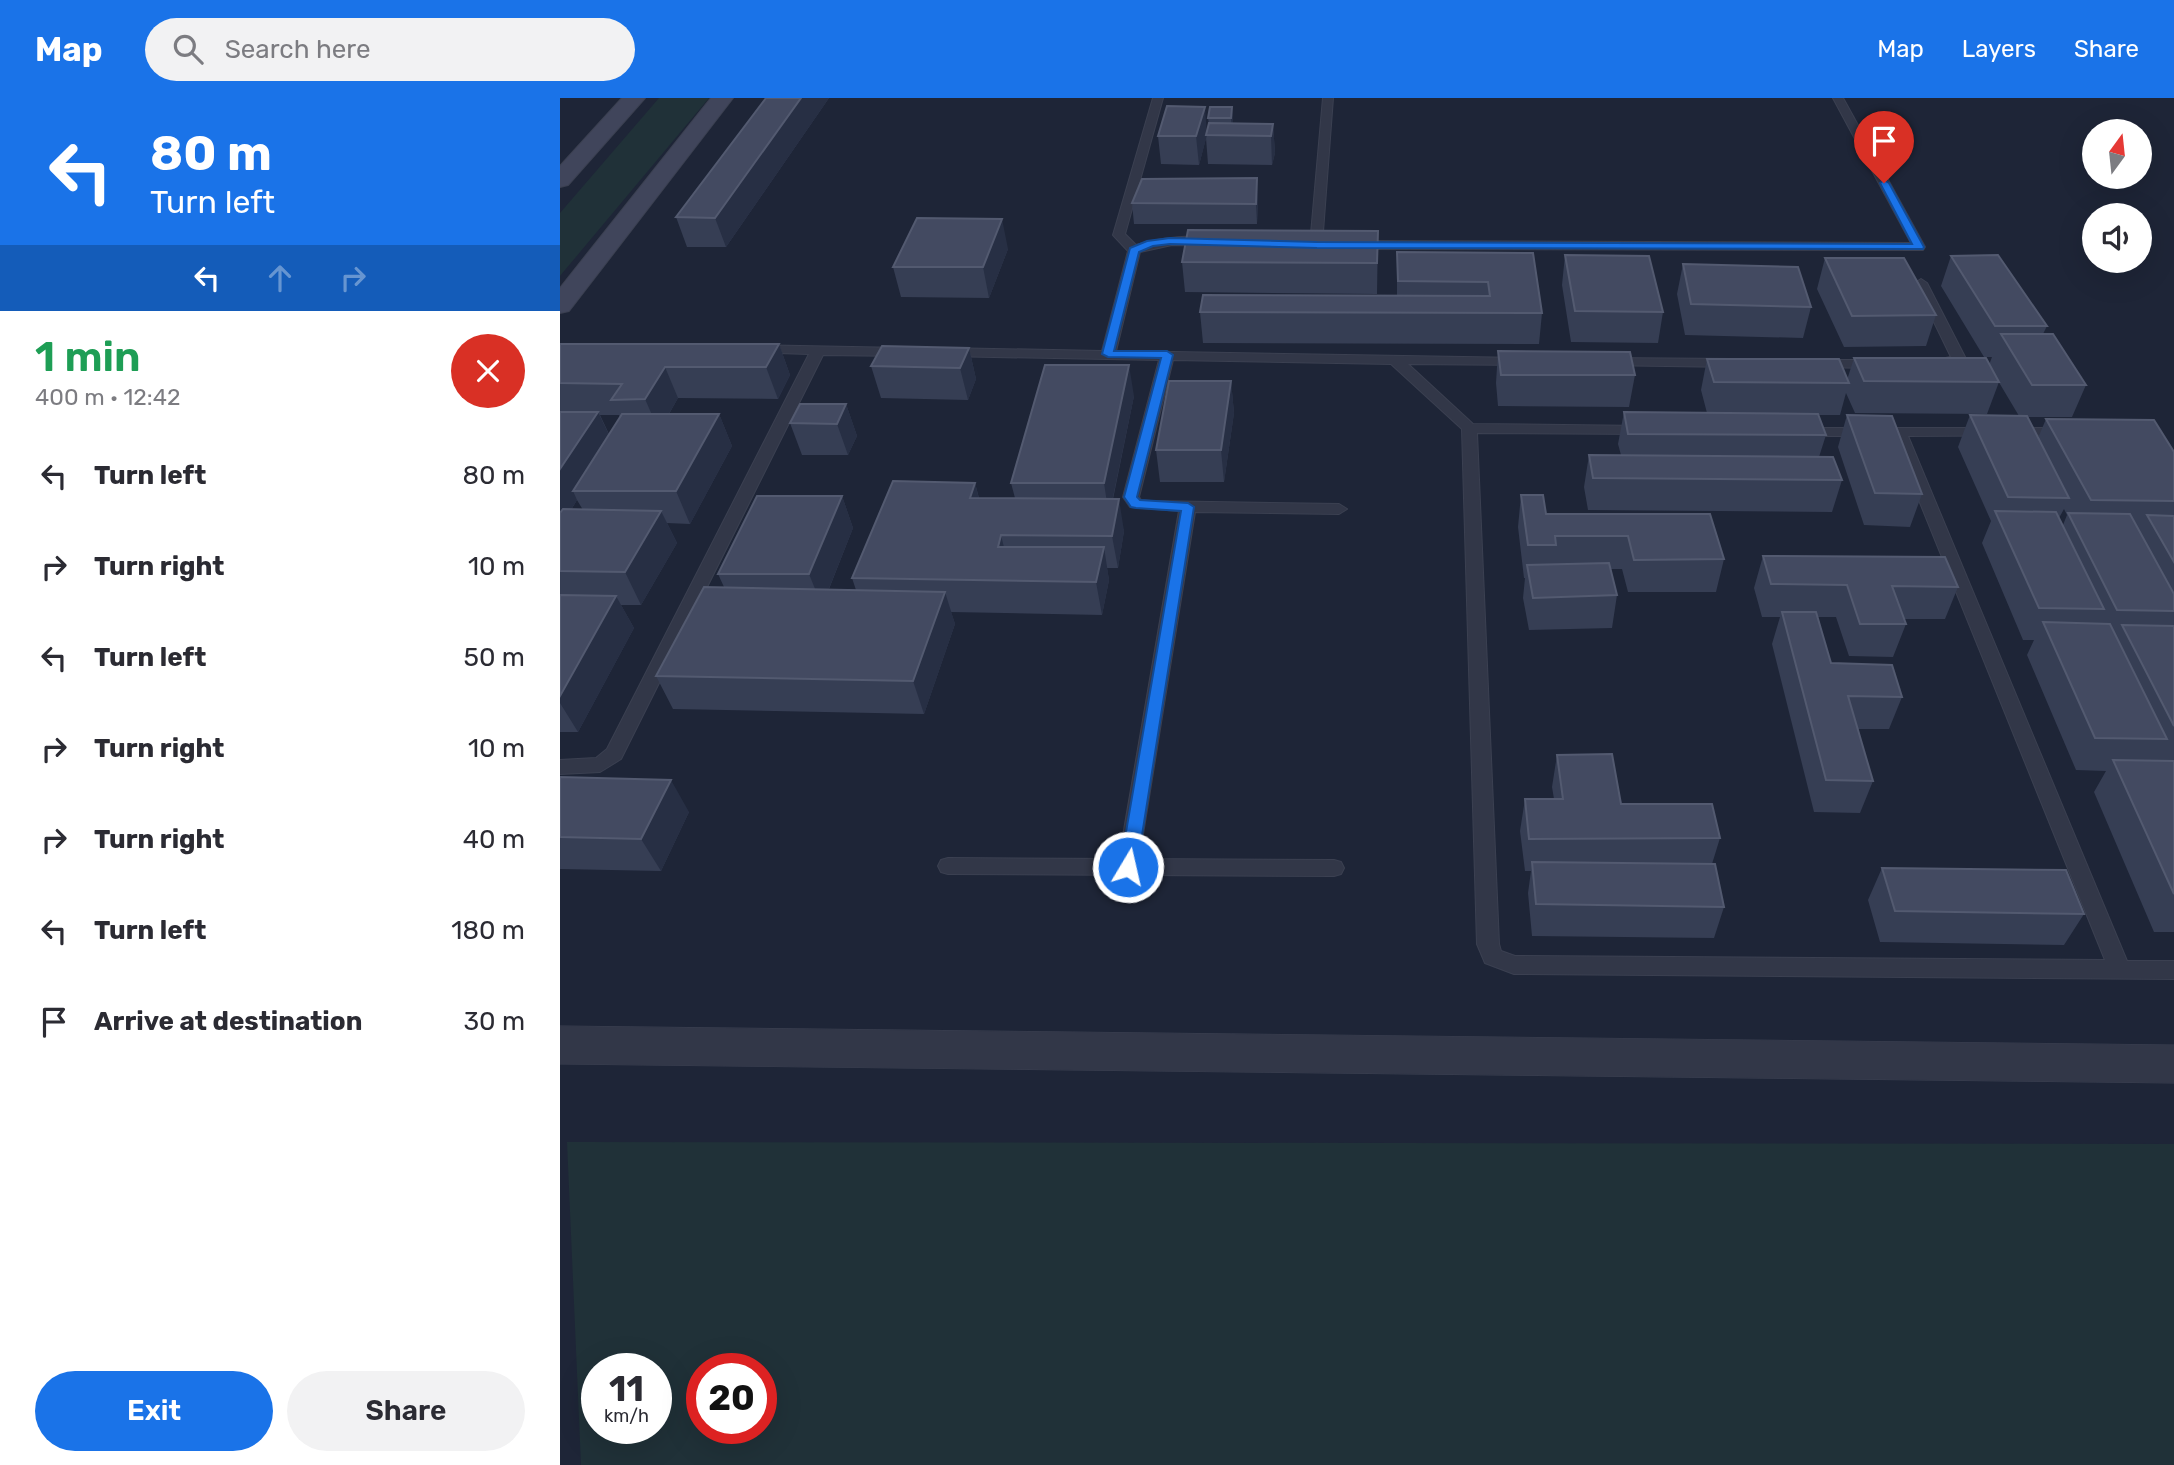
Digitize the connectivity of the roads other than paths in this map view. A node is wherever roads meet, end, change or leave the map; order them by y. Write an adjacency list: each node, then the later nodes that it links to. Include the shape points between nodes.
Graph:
1 (634, 98): 6 (main road)
2 (722, 98): 10 (main road)
3 (1158, 98): 8 (lane, via 1119,235)
4 (1328, 98): 5 (lane, via 1323,245 1919,247)
5 (1838, 98)
6 (560, 180)
7 (1223, 243): 8 (lane, via 1170,241)
8 (1134, 250): 13 (lane)
9 (1921, 282): 21 (lane, via 1958,357 1950,365)
10 (565, 293)
11 (739, 349): 12 (lane)
12 (818, 351): 13 (lane); 29 (lane, via 614,754 600,765)
13 (1108, 354): 14 (lane)
14 (1167, 355): 15 (lane); 27 (lane, via 1131,497 1136,504)
15 (1396, 361): 16 (lane); 22 (lane)
16 (1534, 362)
17 (1590, 362): 18 (lane)
18 (1742, 363)
19 (1797, 363): 20 (lane)
20 (1894, 364)
21 (1922, 364)
22 (1469, 428): 23 (lane); 33 (lane, via 1488,944 1493,957 1514,965)
23 (1663, 430)
24 (1788, 432): 26 (lane)
25 (2076, 432): 26 (lane)
26 (1899, 433): 33 (lane)
27 (1188, 507): 28 (lane); 31 (lane)
28 (1339, 509)
29 (560, 767)
30 (948, 866): 31 (lane)
31 (1128, 867): 32 (lane)
32 (1334, 868)
33 (2120, 970): 34 (lane)
34 (2174, 970)
35 (560, 1045): 36 (street)
36 (2174, 1064)

